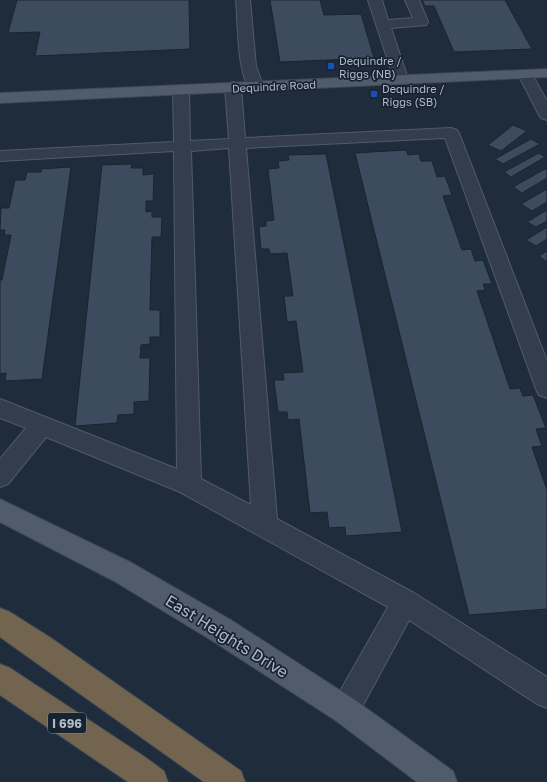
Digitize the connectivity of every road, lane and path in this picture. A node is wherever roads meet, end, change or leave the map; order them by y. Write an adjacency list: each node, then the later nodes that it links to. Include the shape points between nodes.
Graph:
1 (243, 0): 8 (street, via 249,66)
2 (375, 0): 4 (street)
3 (412, 0): 4 (street, via 421,22)
4 (382, 24): 7 (street)
5 (547, 73): 6 (main road, Dequindre Road)
6 (525, 74): 7 (main road, Dequindre Road); 12 (street)
7 (401, 79): 8 (main road, Dequindre Road)
8 (255, 86): 9 (main road, Dequindre Road)
9 (233, 88): 10 (main road, Dequindre Road); 13 (street)
10 (181, 90): 11 (main road, Dequindre Road); 14 (street)
11 (0, 98)
12 (547, 115)
13 (237, 142): 14 (street); 16 (street, via 451,133); 22 (street)
14 (182, 146): 15 (street); 20 (street)
15 (0, 156)
16 (547, 389)
17 (0, 408): 18 (street)
18 (41, 426): 19 (street); 20 (street)
19 (0, 477)
20 (189, 485): 22 (street)
21 (0, 510): 27 (main road, East Heights Drive, via 123,572 222,630)
22 (265, 525): 23 (street)
23 (405, 602): 26 (street); 27 (street)
24 (0, 621): 29 (highway)
25 (0, 678): 28 (highway, I 696)
26 (547, 694)
27 (345, 710): 30 (main road, East Heights Drive)
28 (153, 782)
29 (230, 782)
30 (442, 782)

